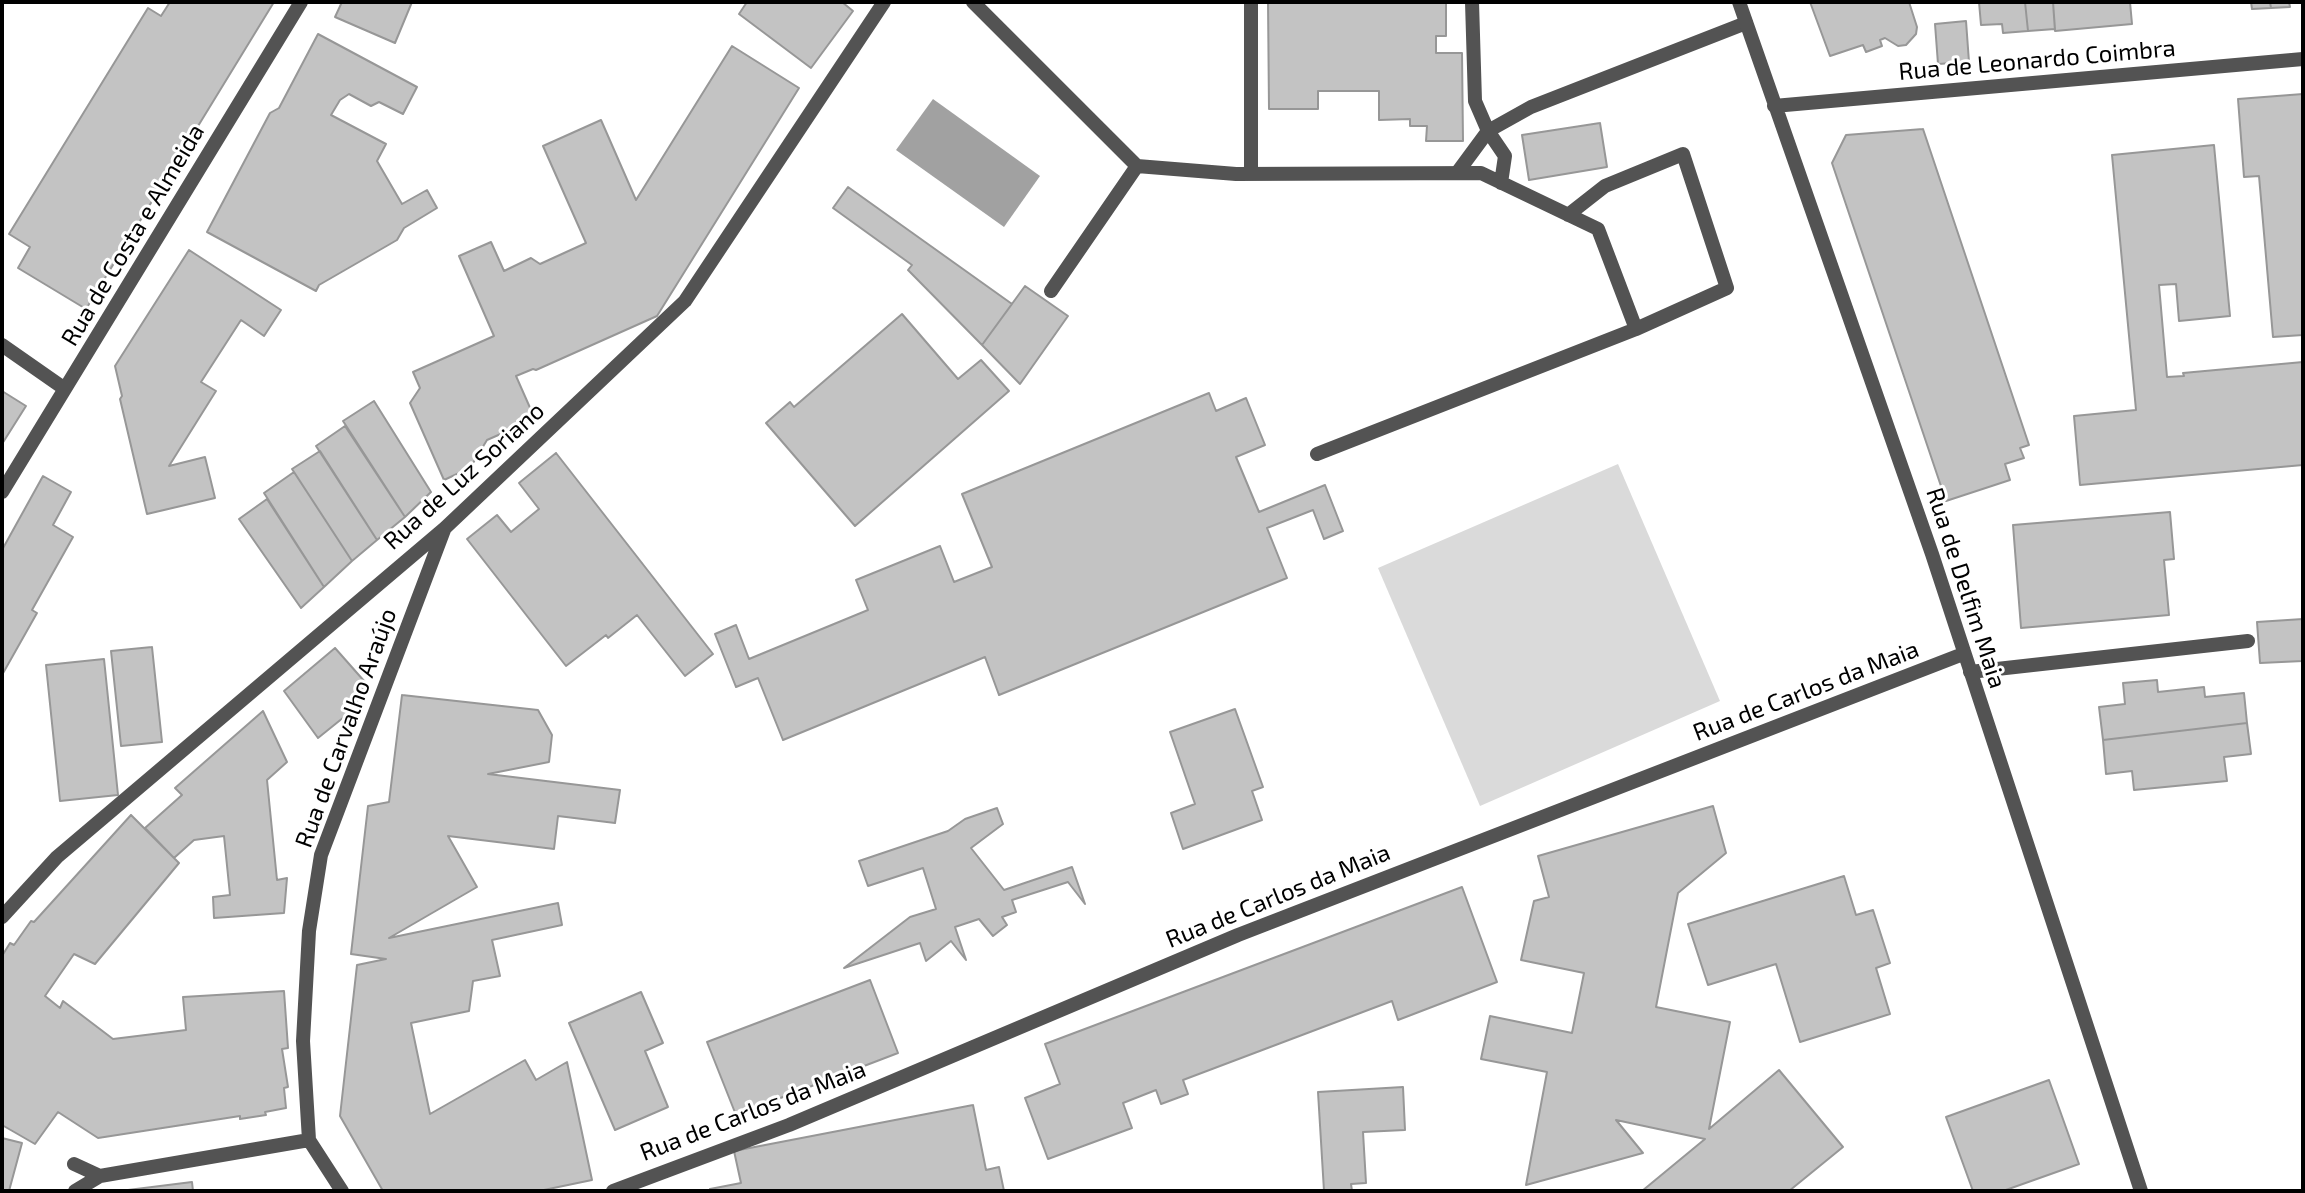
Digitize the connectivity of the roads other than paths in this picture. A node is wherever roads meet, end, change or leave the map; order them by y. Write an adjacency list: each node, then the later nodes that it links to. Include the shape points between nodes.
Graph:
1 (302, 2): 19 (street, Rua de Costa e Almeida)
2 (884, 2): 22 (street, Rua de Luz Soriano, via 685,301)
3 (973, 2): 11 (street)
4 (1251, 2): 13 (street)
5 (1472, 2): 10 (street, via 1475,101)
6 (1739, 2): 7 (street, Rua de Delfim Maia)
7 (1746, 23): 9 (street, Rua de Delfim Maia); 10 (street, via 1531,107)
8 (2303, 59): 9 (street, Rua de Leonardo Coimbra)
9 (1774, 106): 24 (street, Rua de Delfim Maia)
10 (1488, 131): 12 (street); 14 (street, via 1505,156)
11 (1136, 166): 13 (street); 16 (street)
12 (1457, 173): 13 (street); 14 (street, via 1481,173)
13 (1251, 174)
14 (1501, 183): 15 (street)
15 (1568, 215): 17 (street, via 1598,229); 17 (street, via 1605,186 1683,154 1727,288)
16 (1051, 291)
17 (1636, 329): 20 (street)
18 (2, 345): 19 (street)
19 (65, 389): 21 (street, Rua de Costa e Almeida)
20 (1317, 454)
21 (2, 492)
22 (445, 528): 26 (street, Rua de Luz Soriano, via 57,857); 27 (street, Rua de Carvalho Araújo, via 321,855 309,931 303,1041)
23 (2248, 641): 25 (street)
24 (1963, 654): 25 (street, Rua de Delfim Maia); 30 (street, Rua de Carlos da Maia, via 1238,935)
25 (1970, 671): 34 (street, Rua de Delfim Maia)
26 (2, 917)
27 (309, 1140): 29 (street); 32 (street, Rua de Carvalho Araújo)
28 (74, 1164): 29 (street)
29 (100, 1176): 31 (street)
30 (633, 1187): 33 (street, Rua de Carlos da Maia)
31 (75, 1191)
32 (342, 1191)
33 (613, 1191)
34 (2140, 1191)

